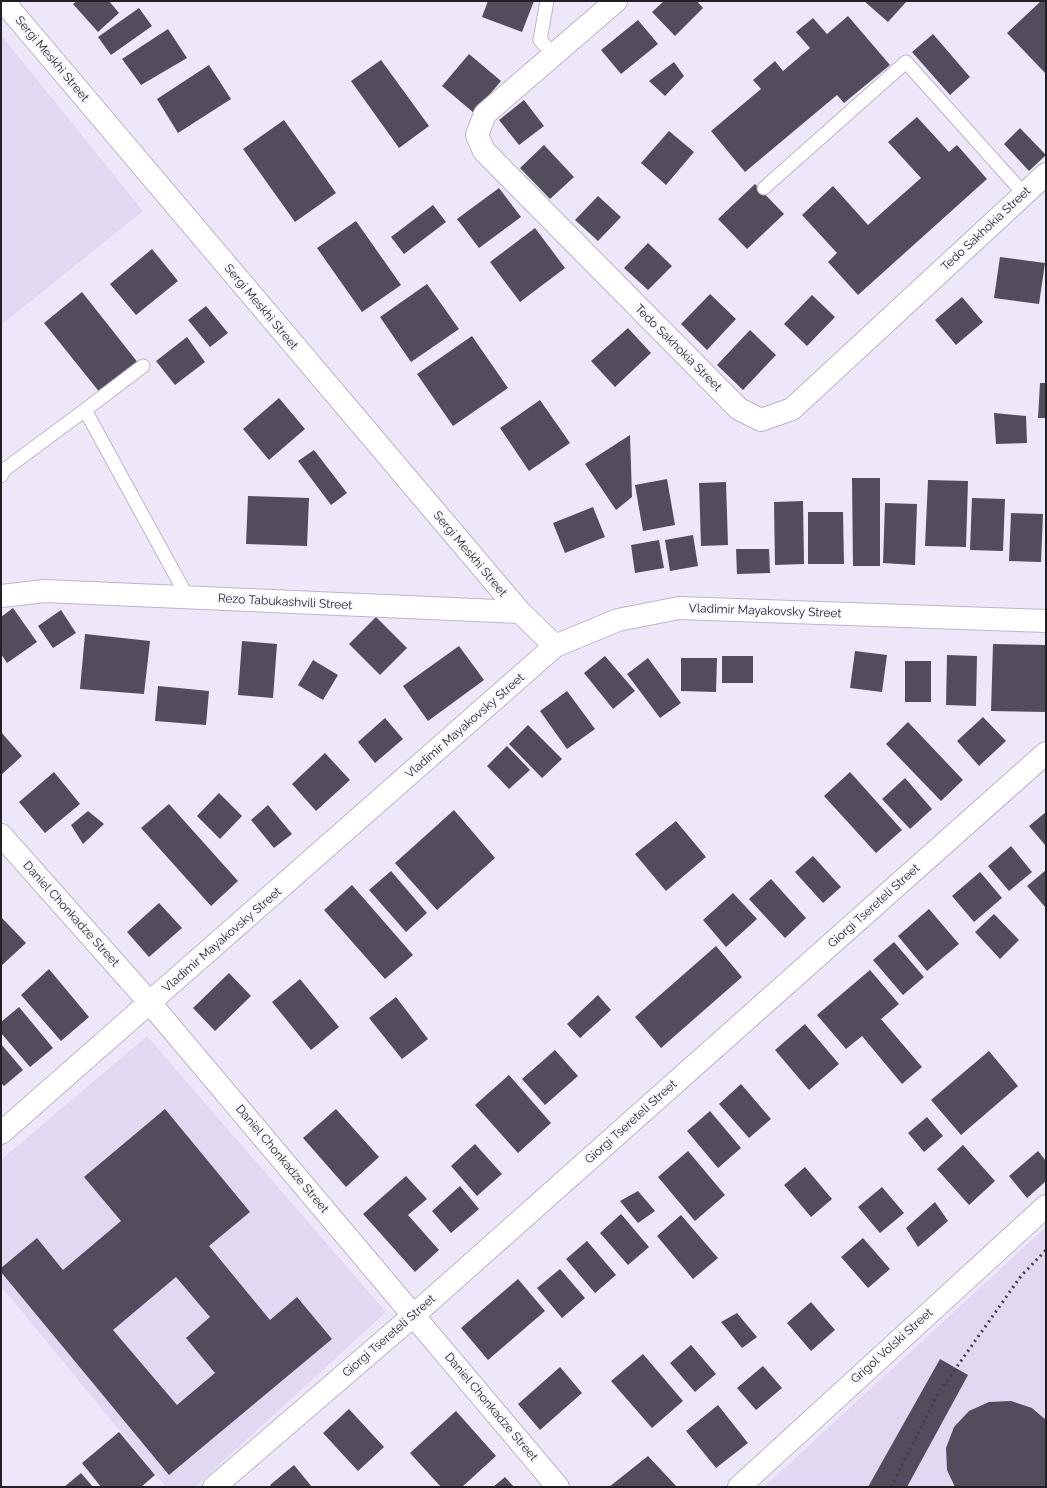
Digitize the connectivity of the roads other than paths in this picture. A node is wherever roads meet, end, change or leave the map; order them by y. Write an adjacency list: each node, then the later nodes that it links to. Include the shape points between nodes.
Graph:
1 (3, 1): 12 (street, Sergi Meskhi Street)
2 (547, 1): 4 (lane, via 540,40)
3 (616, 1): 4 (street, Tedo Sakhokia Street)
4 (554, 55): 5 (street, Tedo Sakhokia Street, via 485,114 477,134 484,151 739,409 761,420 792,409)
5 (1038, 183): 6 (lane, via 906,62)
6 (764, 188)
7 (143, 366): 8 (lane)
8 (85, 410): 9 (lane, via 4,470); 11 (lane)
9 (1, 476)
10 (1, 596): 11 (street, Rezo Tabukashvili Street, via 45,591)
11 (188, 598): 12 (street, Rezo Tabukashvili Street)
12 (520, 612): 14 (street)
13 (1046, 621): 14 (street, Vladimir Mayakovsky Street, via 679,608 618,620)
14 (555, 646): 17 (street, Vladimir Mayakovsky Street)
15 (1046, 753): 20 (street, Giorgi Tsereteli Street)
16 (1, 835): 17 (street, Daniel Chonkadze Street)
17 (150, 1003): 18 (street, Vladimir Mayakovsky Street); 20 (street, Daniel Chonkadze Street)
18 (1, 1133)
19 (1046, 1206): 23 (street, Grigol Volski Street)
20 (414, 1315): 21 (street, Giorgi Tsereteli Street); 22 (street, Daniel Chonkadze Street)
21 (214, 1487)
22 (558, 1487)
23 (739, 1487)

